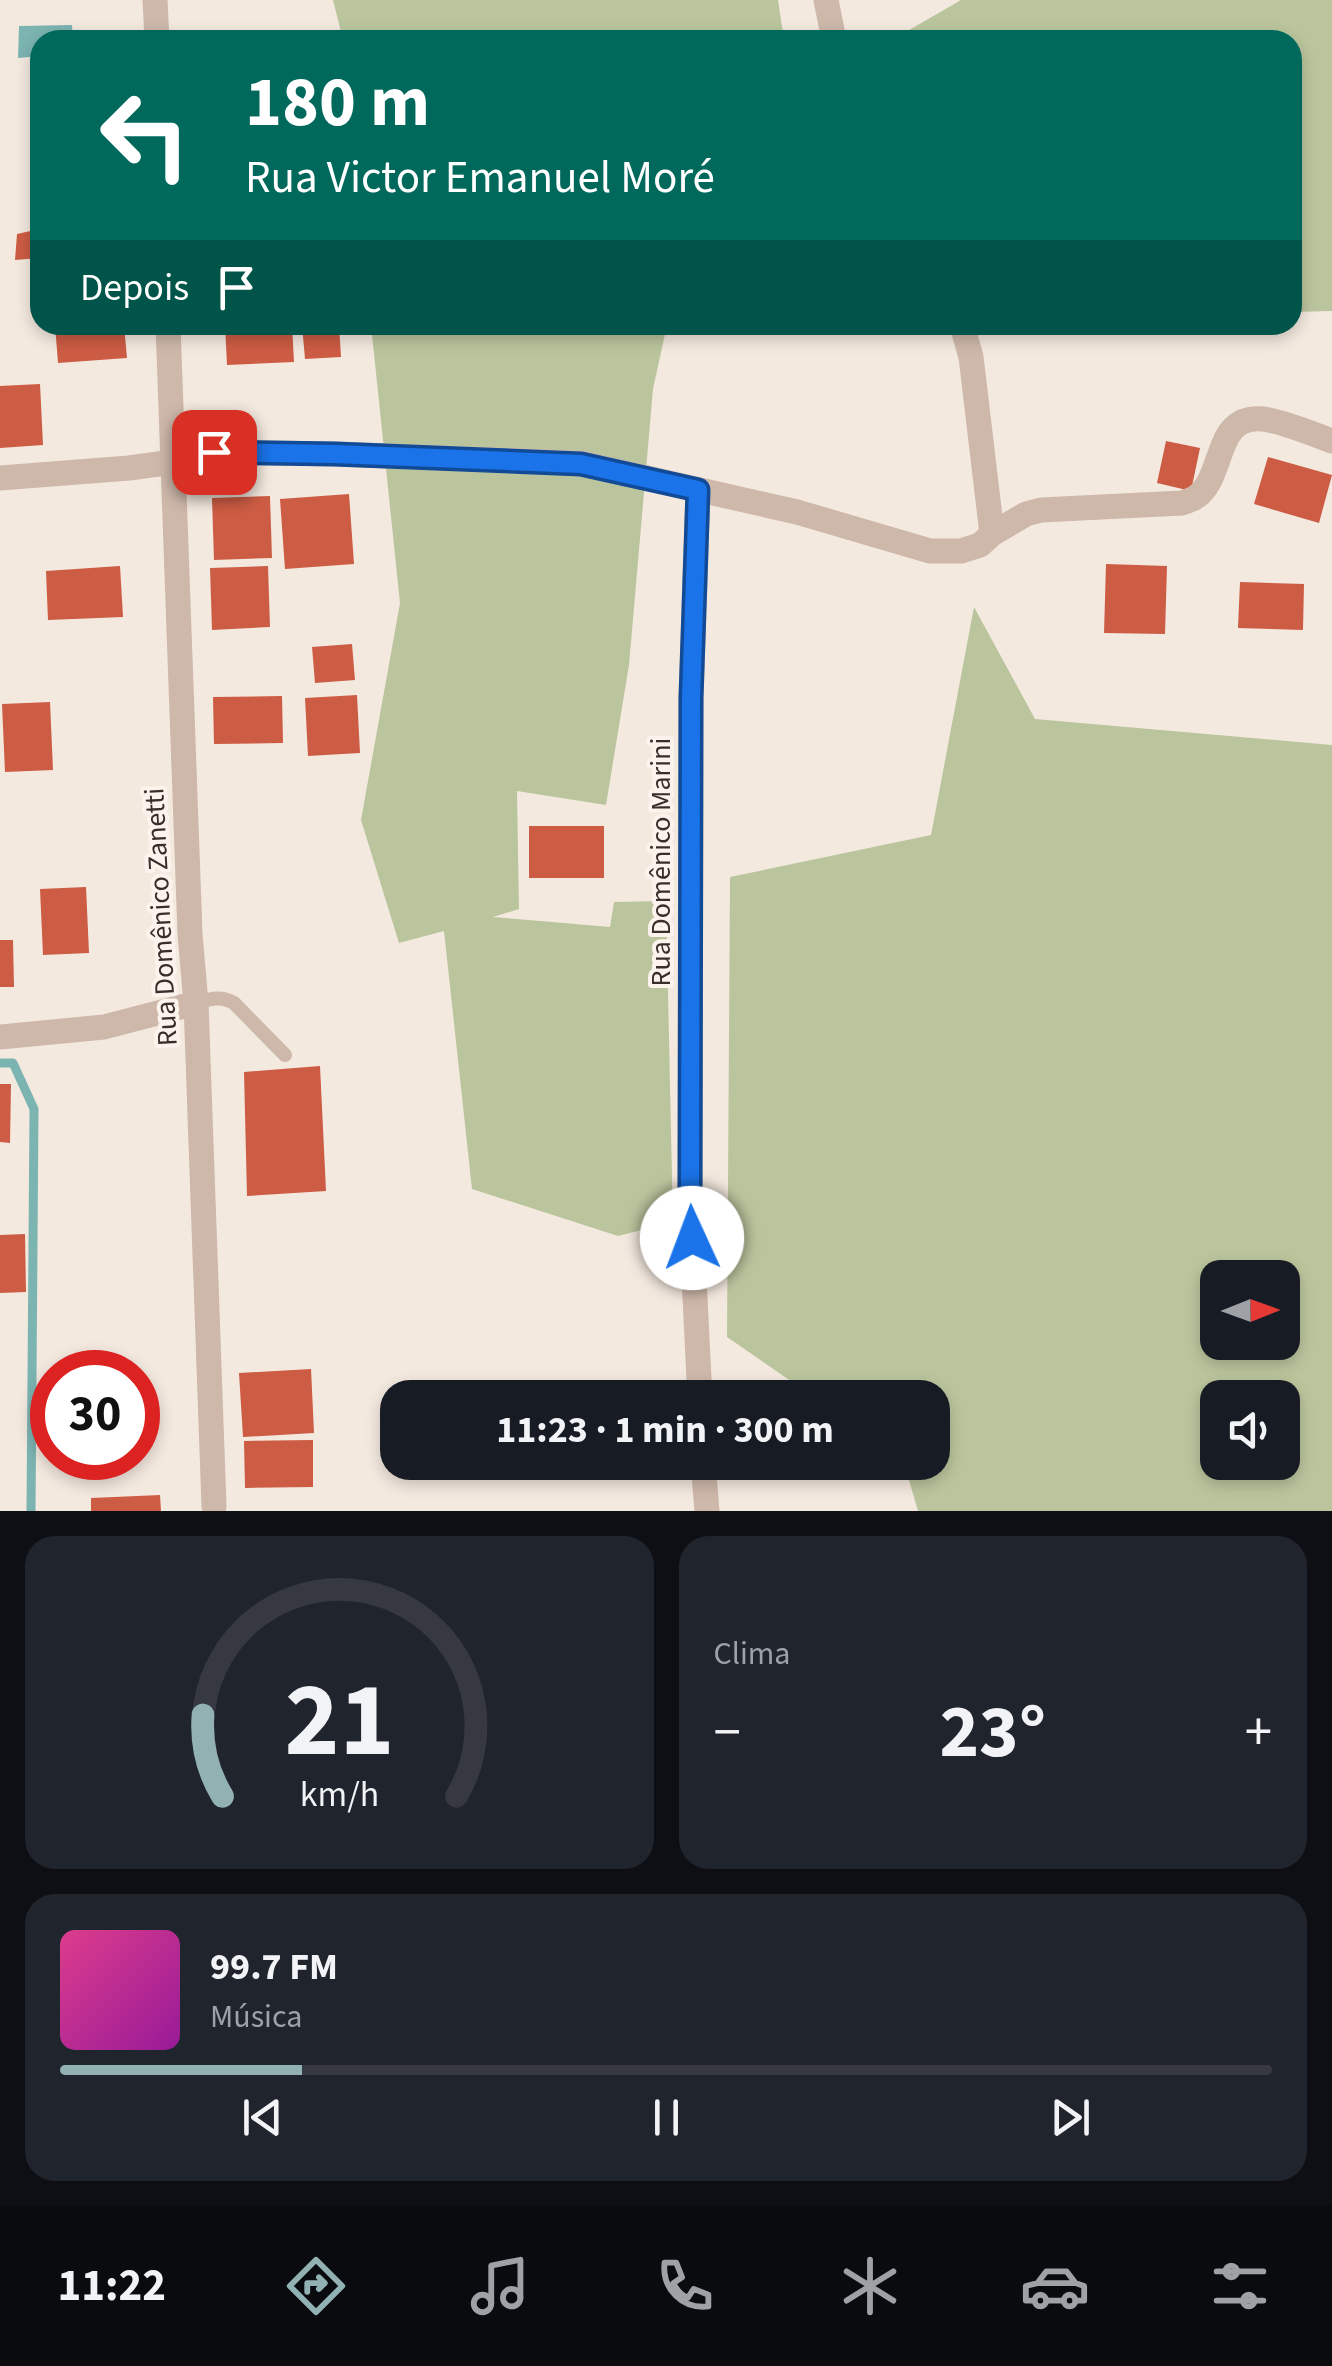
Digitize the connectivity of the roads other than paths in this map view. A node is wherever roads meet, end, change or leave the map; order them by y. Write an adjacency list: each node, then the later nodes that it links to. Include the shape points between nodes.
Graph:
1 (155, 0): 3 (street)
2 (826, 0): 4 (street)
3 (156, 30)
4 (832, 30)
5 (168, 335): 8 (street, Rua Domênico Zanetti)
6 (965, 335): 11 (street)
7 (1332, 440): 11 (street, via 1264,419 1240,423 1195,498 1042,510)
8 (173, 462): 9 (street); 10 (street, via 214,452 581,464); 12 (street, Rua Domênico Zanetti)
9 (0, 478)
10 (698, 490): 11 (street, via 930,551 962,551); 15 (street, Rua Domênico Marini, via 690,1198)
11 (992, 534)
12 (196, 1003): 13 (street, via 104,1027); 14 (lane, via 226,998); 17 (street, Rua Domênico Zanetti)
13 (0, 1037)
14 (285, 1055)
15 (699, 1380)
16 (704, 1480): 18 (street)
17 (214, 1506)
18 (707, 1511)

